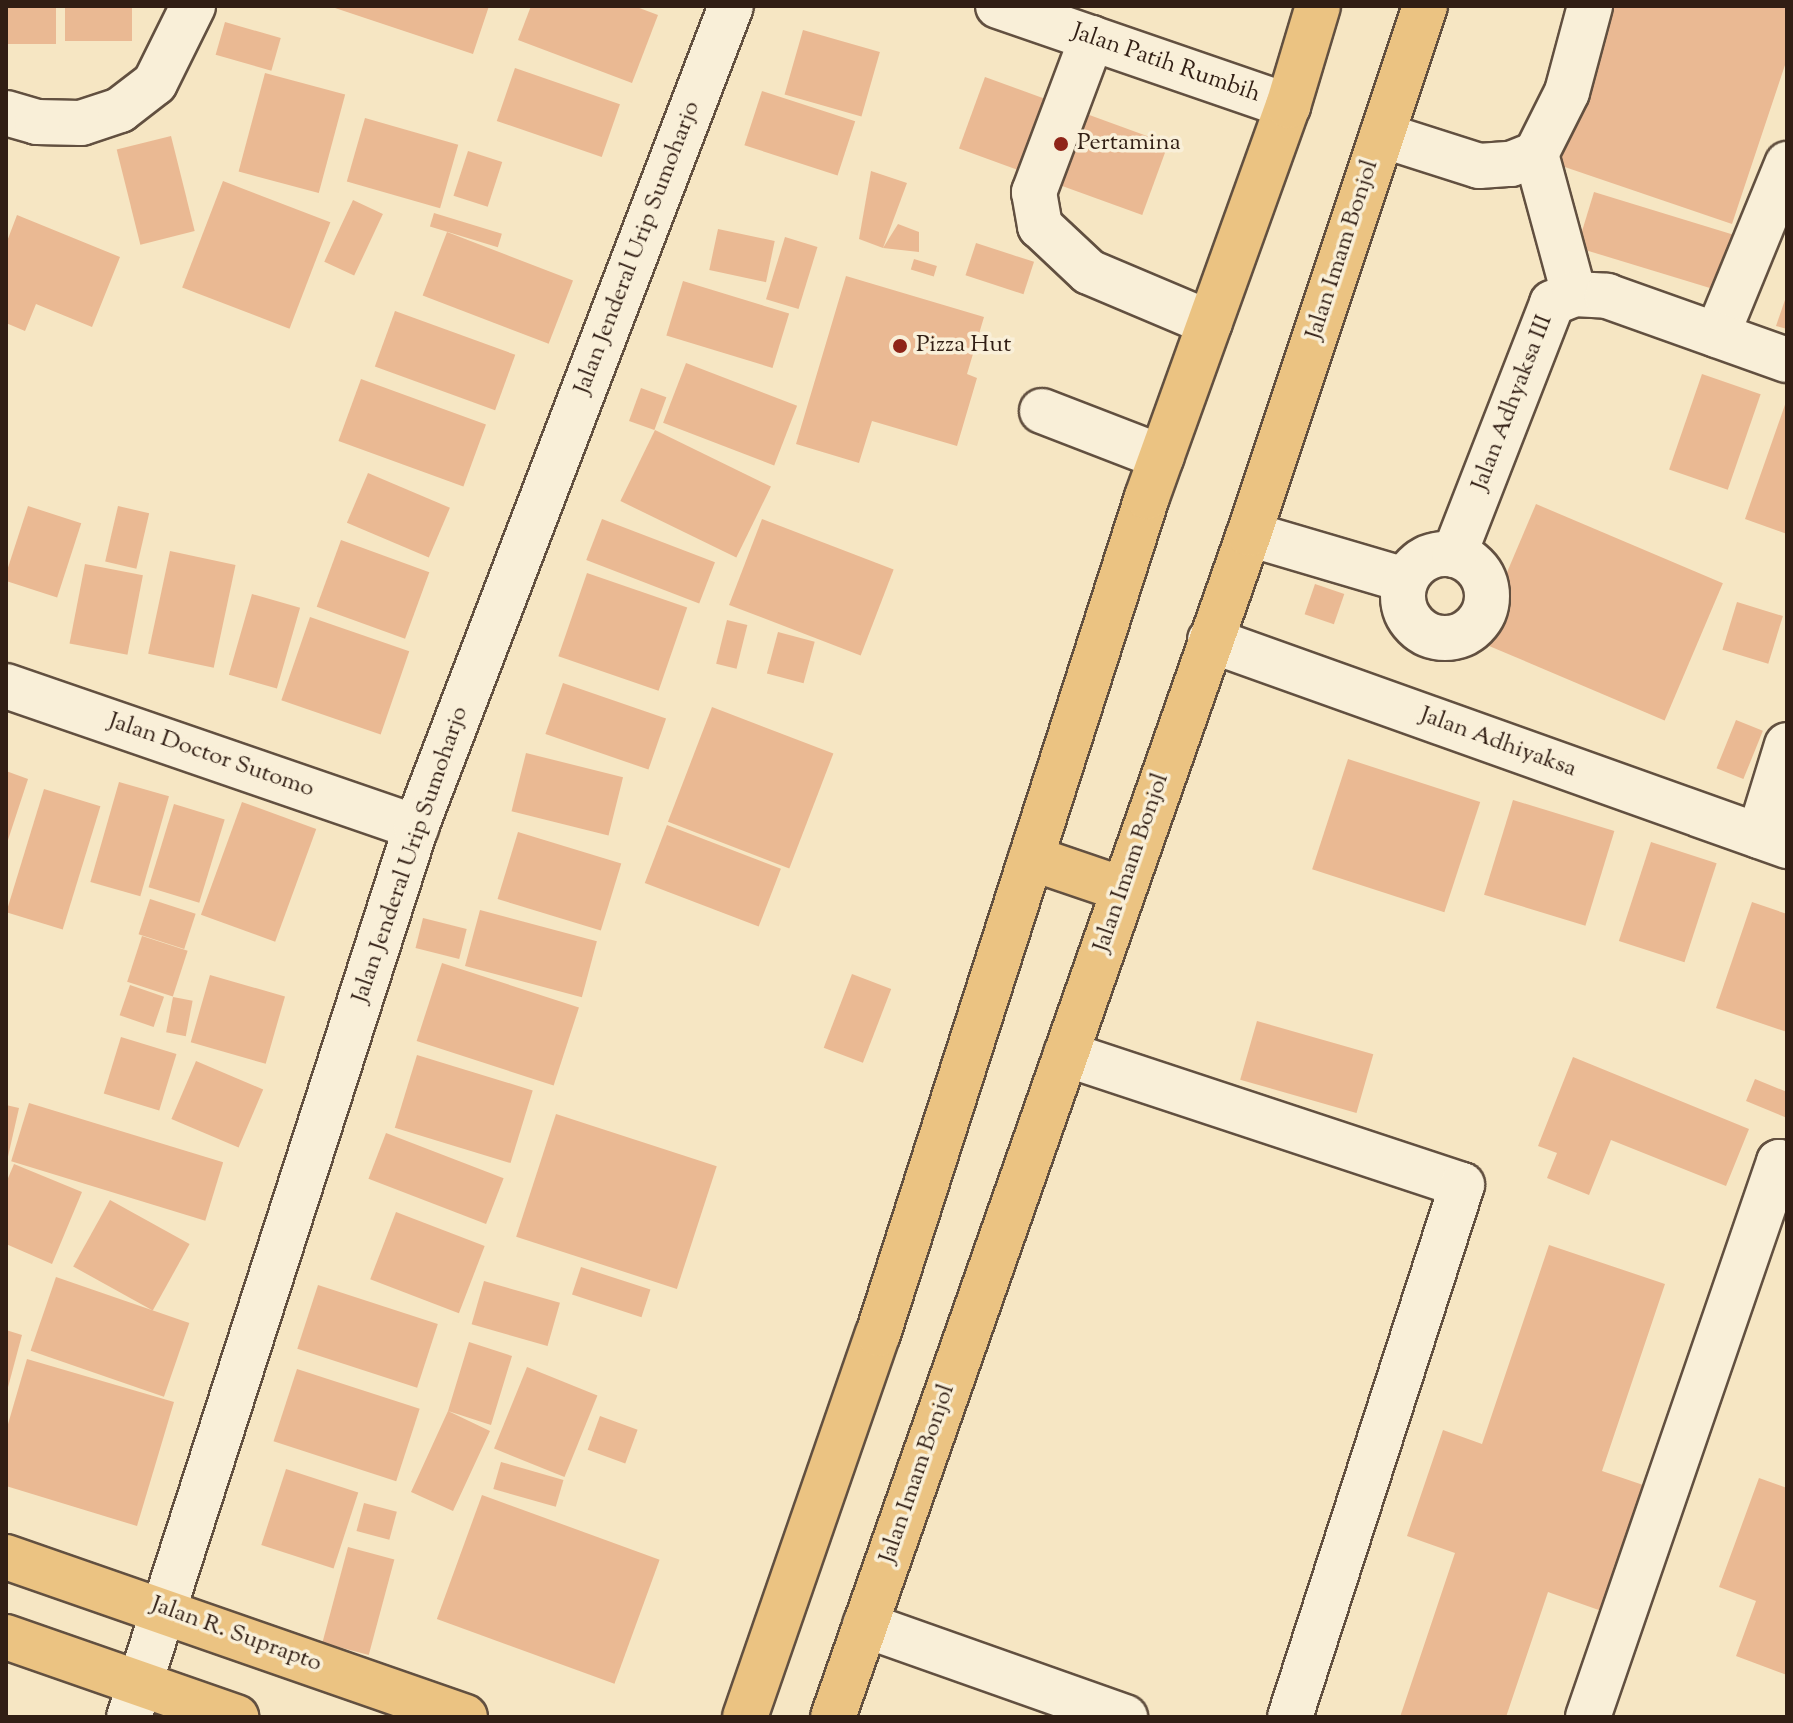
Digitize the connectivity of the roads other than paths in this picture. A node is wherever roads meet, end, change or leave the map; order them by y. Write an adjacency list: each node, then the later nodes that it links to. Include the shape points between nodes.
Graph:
1 (193, 6): 9 (street, via 155,83 120,110 81,123 37,122)
2 (731, 6): 25 (street, Jalan Jenderal Urip Sumoharjo)
3 (998, 6): 7 (street, Jalan Patih Rumbih)
4 (1318, 6): 8 (main road)
5 (1425, 6): 10 (main road, Jalan Imam Bonjol)
6 (1590, 6): 11 (street, via 1567,92)
7 (1092, 38): 8 (street, Jalan Patih Rumbih); 14 (street, via 1034,192 1040,226 1089,272)
8 (1288, 106): 14 (main road)
9 (6, 113)
10 (1382, 135): 11 (street, via 1479,166 1511,164); 19 (main road, Jalan Imam Bonjol)
11 (1536, 154): 13 (street)
12 (1787, 164): 15 (street)
13 (1574, 294): 15 (street, Jalan Adhyaksa III, via 1607,296); 20 (street, Jalan Adhyaksa III, via 1552,303 1543,320)
14 (1210, 323): 18 (main road)
15 (1717, 335): 16 (street, Jalan Adhyaksa III)
16 (1787, 360)
17 (1042, 411): 18 (street)
18 (1161, 457): 27 (main road)
19 (1249, 534): 21 (street); 22 (main road, Jalan Imam Bonjol)
20 (1454, 555): 21 (street, via 1425,559); 21 (street, via 1467,561 1485,584 1484,613 1464,634 1450,639 1421,632 1404,608)
21 (1405, 580)
22 (1210, 640): 26 (street, Jalan Adhiyaksa); 28 (main road, Jalan Imam Bonjol)
23 (6, 686): 25 (street, Jalan Doctor Sutomo)
24 (1787, 745): 26 (street)
25 (416, 827): 32 (street, Jalan Jenderal Urip Sumoharjo)
26 (1773, 841)
27 (1031, 858): 28 (main road); 38 (main road, via 878,1334)
28 (1122, 889): 29 (main road, Jalan Imam Bonjol)
29 (1066, 1054): 33 (main road, Jalan Imam Bonjol); 41 (street, via 1462,1185)
30 (1787, 1165): 42 (street, via 1779,1162)
31 (6, 1557): 32 (main road, Jalan R. Suprapto)
32 (167, 1609): 35 (street, Jalan Jenderal Urip Sumoharjo); 37 (main road, Jalan R. Suprapto)
33 (865, 1625): 39 (main road, Jalan Imam Bonjol); 40 (street)
34 (6, 1637): 35 (main road)
35 (134, 1700): 36 (main road)
36 (236, 1717)
37 (465, 1717)
38 (745, 1717)
39 (833, 1717)
40 (1125, 1717)
41 (1290, 1717)
42 (1588, 1717)

